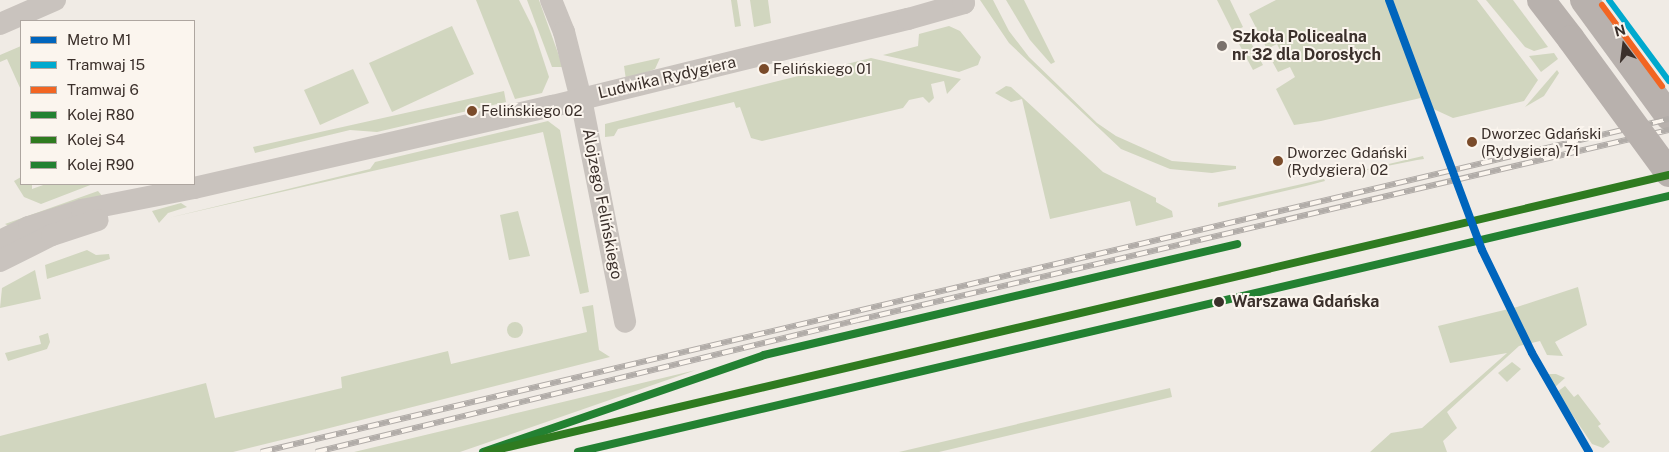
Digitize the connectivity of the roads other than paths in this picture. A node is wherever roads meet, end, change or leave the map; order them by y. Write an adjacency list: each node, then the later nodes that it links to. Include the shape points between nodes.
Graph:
1 (55, 0): 6 (street)
2 (551, 0): 7 (street, Alojzego Felińskiego, via 564,32)
3 (1541, 0): 9 (main road, bridge)
4 (964, 1): 7 (street, Ludwika Rydygiera)
5 (1591, 10): 8 (main road)
6 (0, 24)
7 (581, 99): 10 (street, Ludwika Rydygiera, via 194,188 82,210); 13 (street, Alojzego Felińskiego)
8 (1669, 116)
9 (1669, 173)
10 (32, 235): 11 (street, Ludwika Rydygiera); 12 (street, Ludwika Rydygiera)
11 (0, 241)
12 (0, 261)
13 (625, 322)

